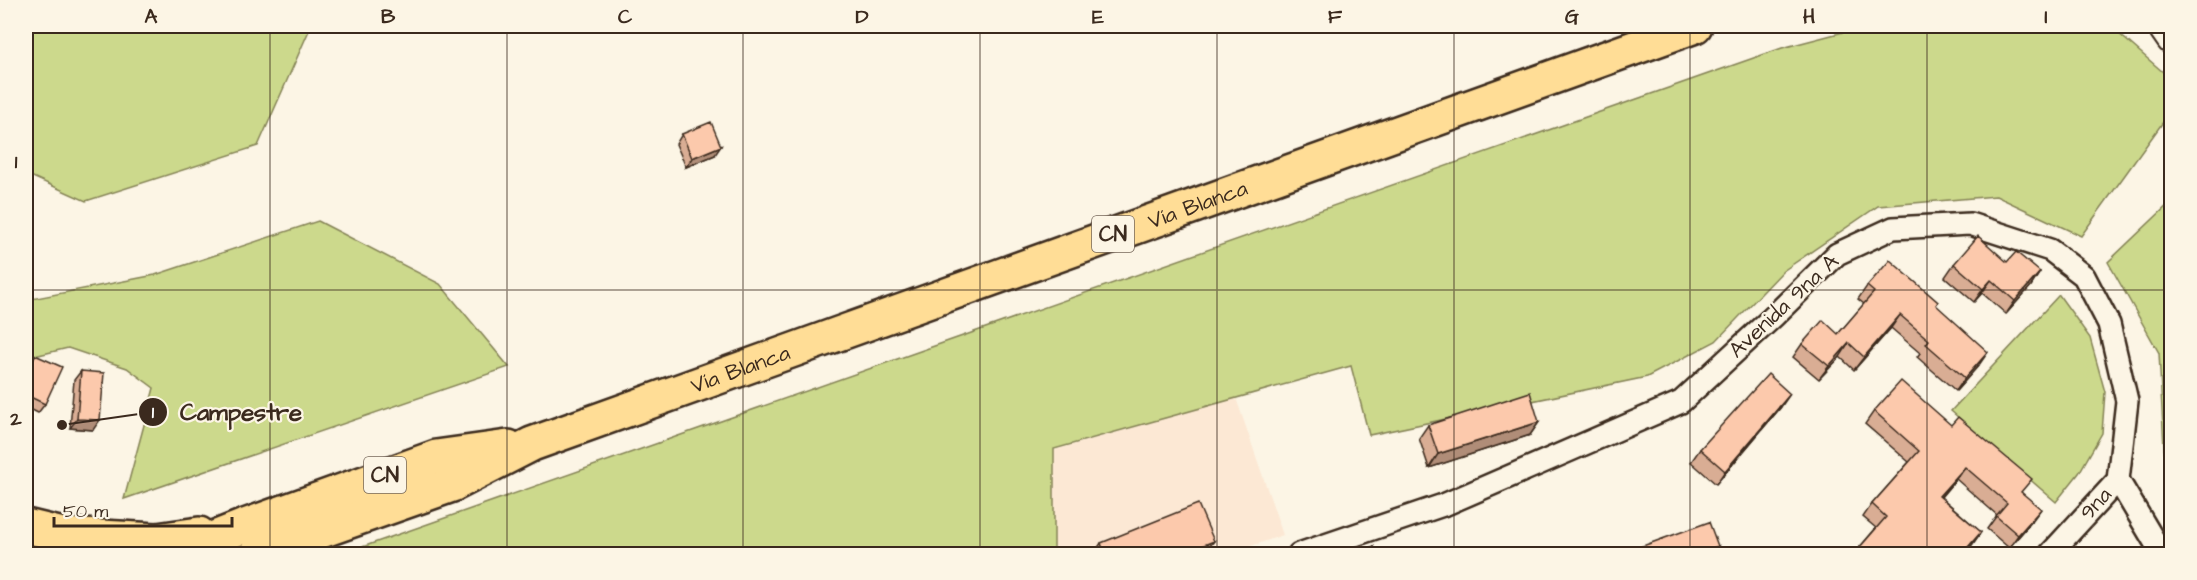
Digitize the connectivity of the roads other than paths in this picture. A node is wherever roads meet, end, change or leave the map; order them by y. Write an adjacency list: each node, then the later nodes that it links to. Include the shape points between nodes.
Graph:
1 (1695, 26): 4 (highway, Vía Blanca / CN)
2 (2163, 26): 3 (street)
3 (2172, 39)
4 (532, 444): 7 (highway, Vía Blanca / CN, via 452,485); 8 (highway, Vía Blanca / CN, via 436,457)
5 (2118, 480): 11 (street, Avenida 9na A, via 2127,401 2109,324 2084,276 2050,250 1970,224 1893,228 1837,254 1681,402 1446,504); 12 (street, 9na); 13 (street)
6 (26, 526): 8 (highway, via 63,535)
7 (322, 531): 8 (highway, Vía Blanca / CN); 10 (highway)
8 (249, 541): 9 (highway, Vía Blanca / CN)
9 (174, 555)
10 (281, 555)
11 (1299, 555)
12 (2050, 555)
13 (2162, 555)

